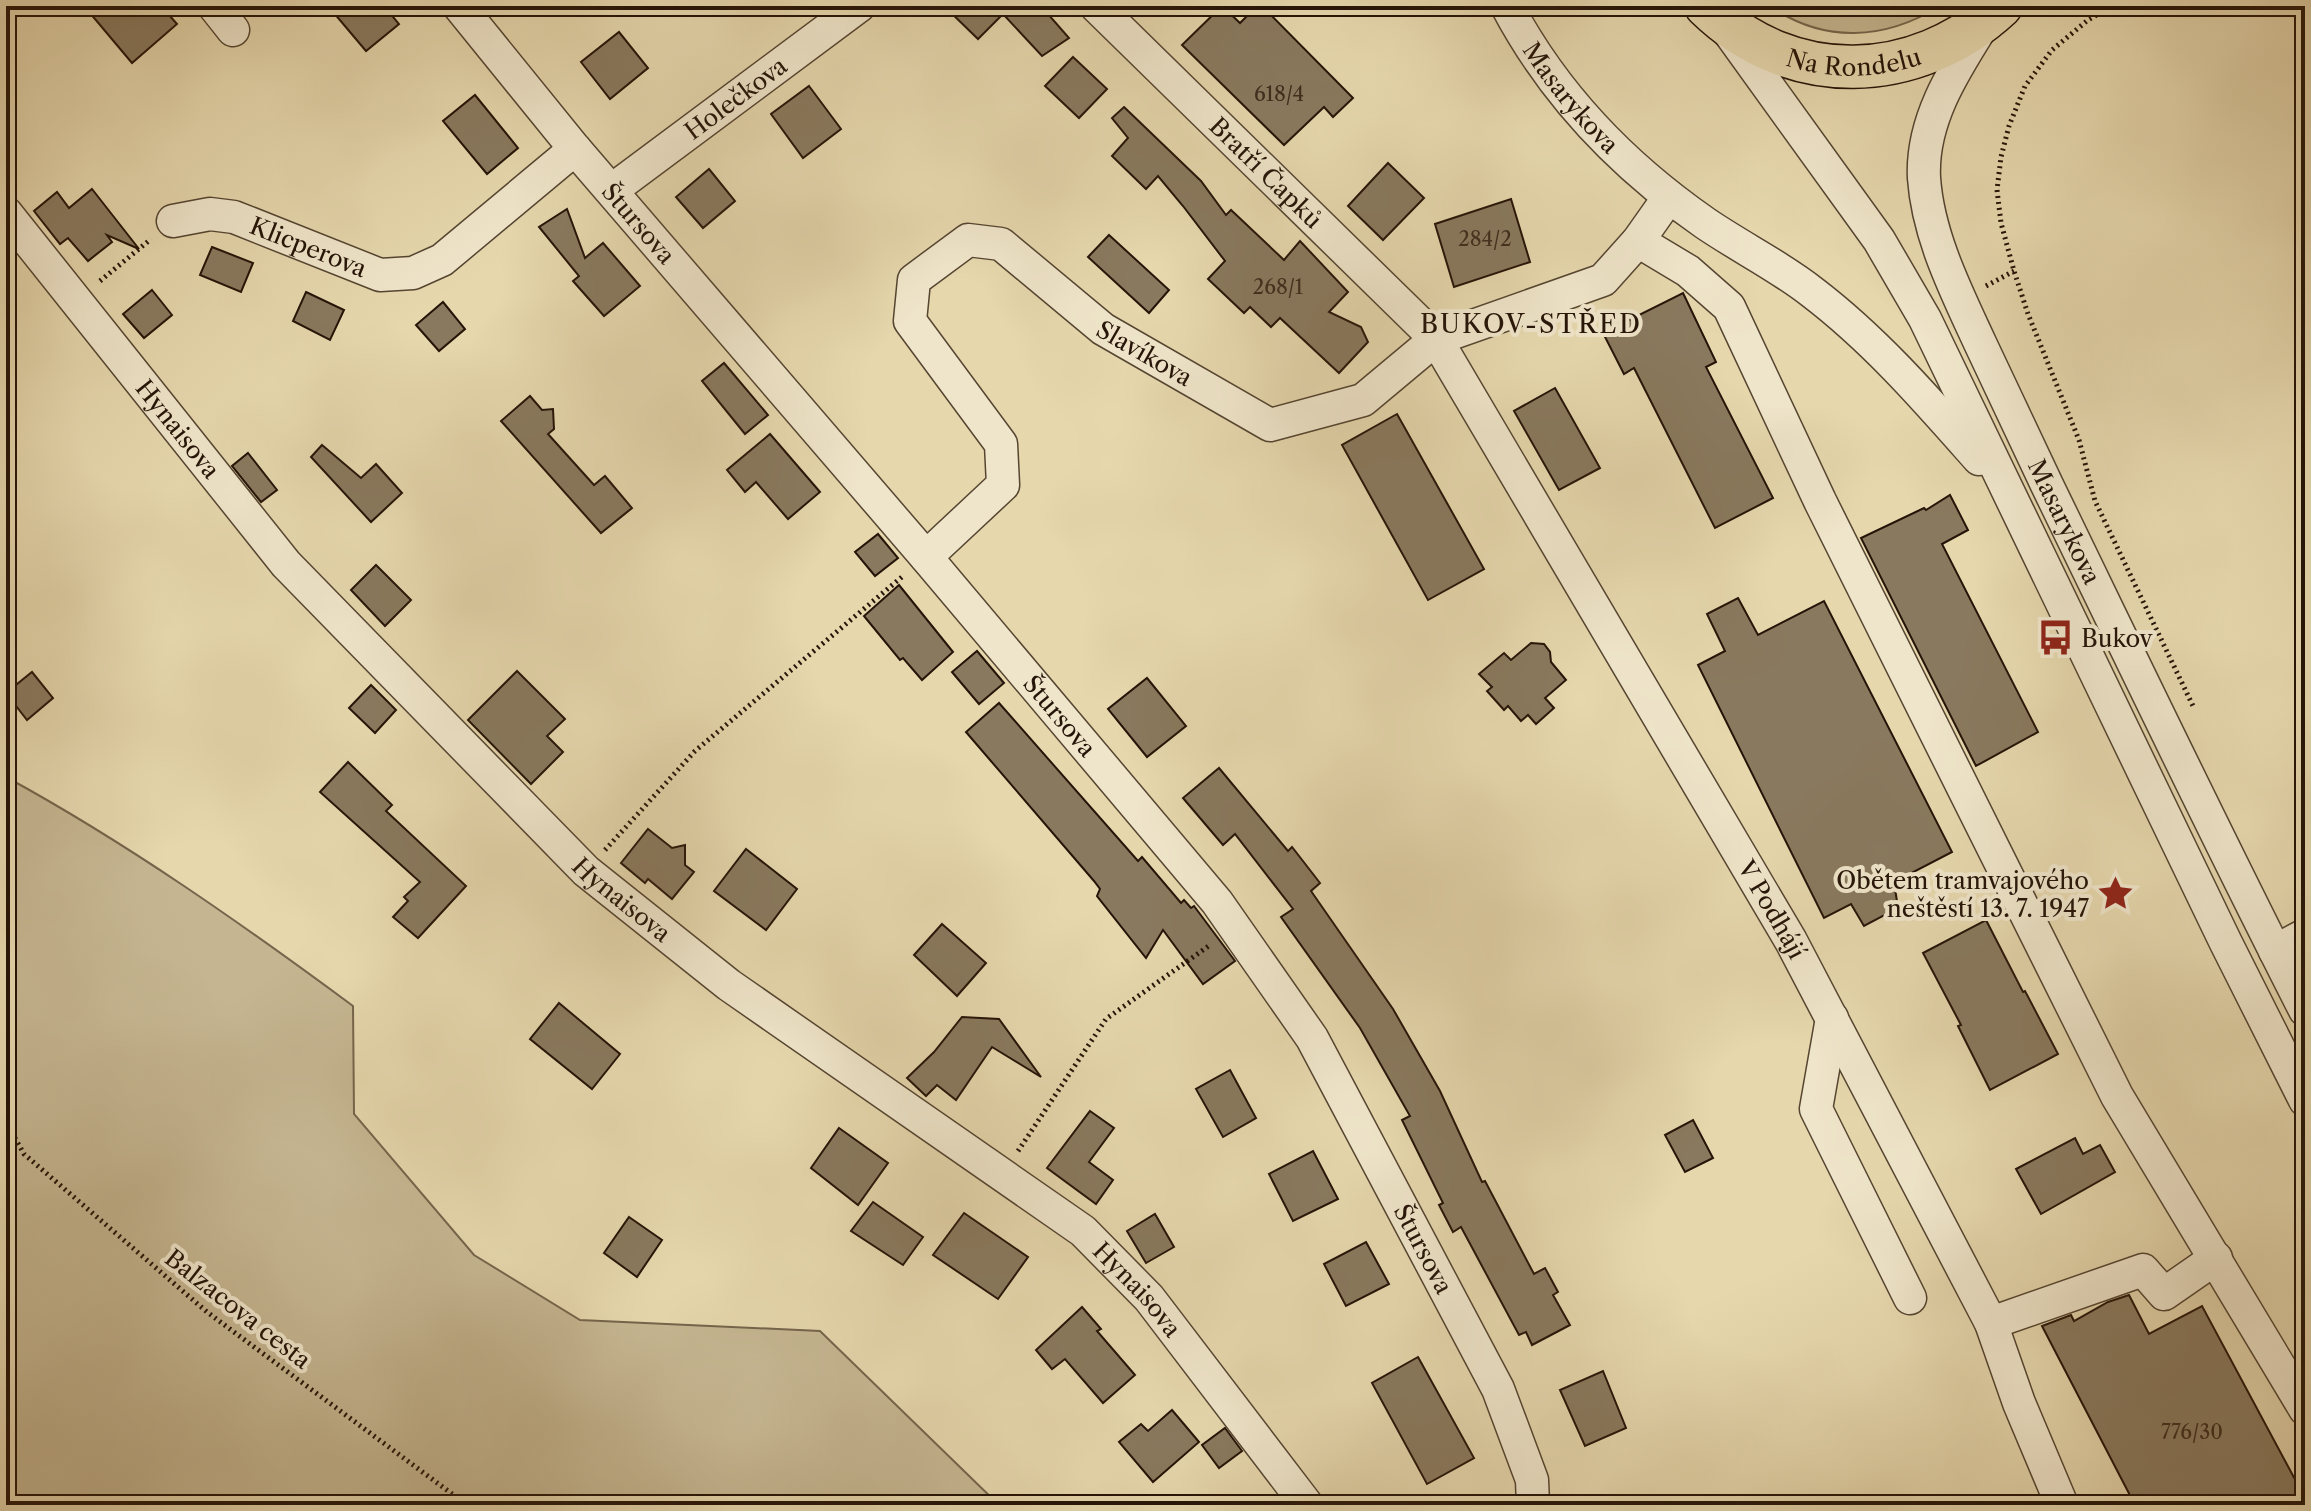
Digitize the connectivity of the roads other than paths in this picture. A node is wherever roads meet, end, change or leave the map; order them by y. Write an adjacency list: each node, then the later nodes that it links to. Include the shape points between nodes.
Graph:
1 (459, 6): 7 (street, Štursova)
2 (859, 6): 8 (street, Holečkova)
3 (1096, 6): 13 (street, Bratří Čapků)
4 (1507, 6): 9 (street, Masarykova, via 1544,69 1577,110)
5 (1713, 12): 6 (main road, Na Rondelu, via 1746,38 1782,55 1856,68 1918,58 1948,45); 14 (street, Masarykova, via 1879,240 1925,319)
6 (1994, 13): 17 (street, Masarykova, via 1946,88 1928,137 1924,176 1929,215 1960,300 2027,444)
7 (575, 149): 8 (street, Štursova); 11 (street, Klicperova, via 442,260 413,273 380,275 234,217 210,214)
8 (612, 190): 15 (street, Štursova)
9 (1669, 197): 12 (street, Slavíkova); 14 (street, Masarykova, via 1779,268 1848,321)
10 (6, 213): 25 (street, Hynaisova, via 286,564 586,871 729,985 1083,1231 1149,1298)
11 (173, 221)
12 (1638, 241): 13 (street, Slavíkova, via 1603,280); 21 (street, via 1688,271 1729,307 2117,1096)
13 (1436, 339): 15 (street, Slavíkova, via 1363,400 1270,425 1103,329 1001,244 968,240 914,280 910,321 1001,444 1003,485); 19 (street, V Podhájí)
14 (2008, 491): 20 (street, Masarykova)
15 (926, 557): 26 (street, Štursova, via 1217,902 1312,1038 1498,1389 1532,1480)
16 (2305, 935): 17 (street)
17 (2275, 951): 18 (street, Masarykova)
18 (2305, 1010)
19 (1832, 1018): 22 (street, via 1816,1109); 23 (street, V Podhájí)
20 (2305, 1100)
21 (2216, 1258): 23 (street, via 2164,1294 2143,1270); 24 (street)
22 (1910, 1298)
23 (1991, 1323): 27 (street, V Podhájí)
24 (2305, 1409)
25 (1307, 1505)
26 (1533, 1505)
27 (2062, 1505)

